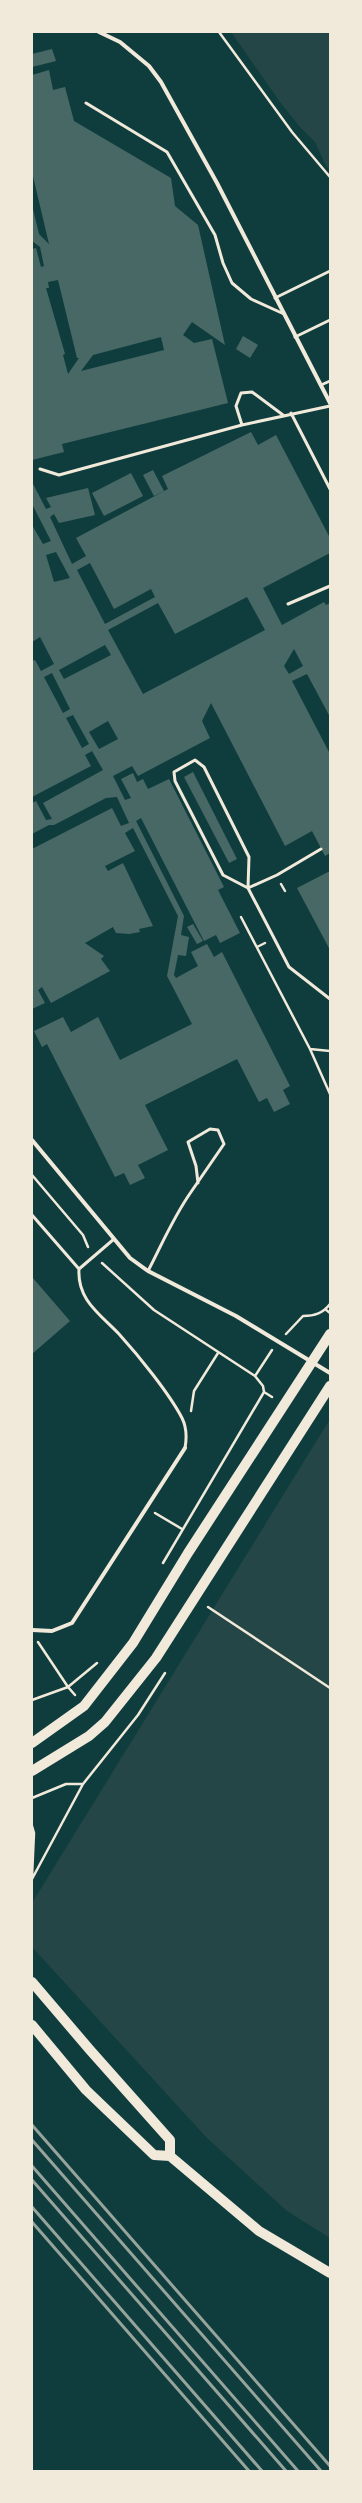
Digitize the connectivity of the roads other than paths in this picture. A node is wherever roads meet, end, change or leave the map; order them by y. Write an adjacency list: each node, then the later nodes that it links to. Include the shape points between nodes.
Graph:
1 (99, 32): 4 (street, via 120,42 149,66 161,82 217,183)
2 (86, 104): 5 (lane, via 167,152 215,234 232,283 251,299)
3 (330, 271): 4 (lane)
4 (275, 298): 5 (street)
5 (284, 314): 7 (street)
6 (330, 320): 7 (lane)
7 (295, 337): 9 (street)
8 (330, 381): 9 (lane)
9 (321, 386): 10 (street)
10 (330, 403)
11 (330, 406): 12 (lane)
12 (291, 413): 13 (lane); 16 (lane)
13 (282, 415): 14 (lane); 14 (lane, via 252,392 241,393 236,406)
14 (242, 425): 15 (lane, via 59,475)
15 (40, 469)
16 (330, 489)
17 (330, 586): 18 (lane)
18 (288, 604)
19 (321, 849): 20 (lane, via 277,875)
20 (248, 888): 20 (lane, via 223,875 175,781 174,772 195,760 204,767 249,857); 21 (lane, via 289,967)
21 (330, 999)
22 (32, 1140): 25 (street)
23 (198, 1183): 23 (lane, via 196,1166 188,1142 210,1129 218,1130 224,1144); 27 (lane, via 179,1212)
24 (32, 1215): 26 (lane)
25 (114, 1239): 26 (lane); 27 (street, via 130,1258)
26 (79, 1269): 32 (lane, via 81,1291 86,1301 146,1367 183,1418 187,1435)
27 (148, 1271): 29 (street, via 213,1303)
28 (330, 1334): 29 (main road)
29 (310, 1361): 30 (street); 34 (main road, via 133,1643 84,1706)
30 (330, 1373)
31 (330, 1386): 35 (main road, via 156,1658 105,1722 89,1736)
32 (185, 1448): 33 (street, via 148,1509 72,1623 52,1631)
33 (32, 1630)
34 (32, 1743)
35 (32, 1771)
36 (32, 1982): 38 (main road, via 170,2140)
37 (32, 2024): 38 (main road, via 96,2101 154,2155)
38 (170, 2156): 39 (main road, via 259,2231)
39 (330, 2273)

